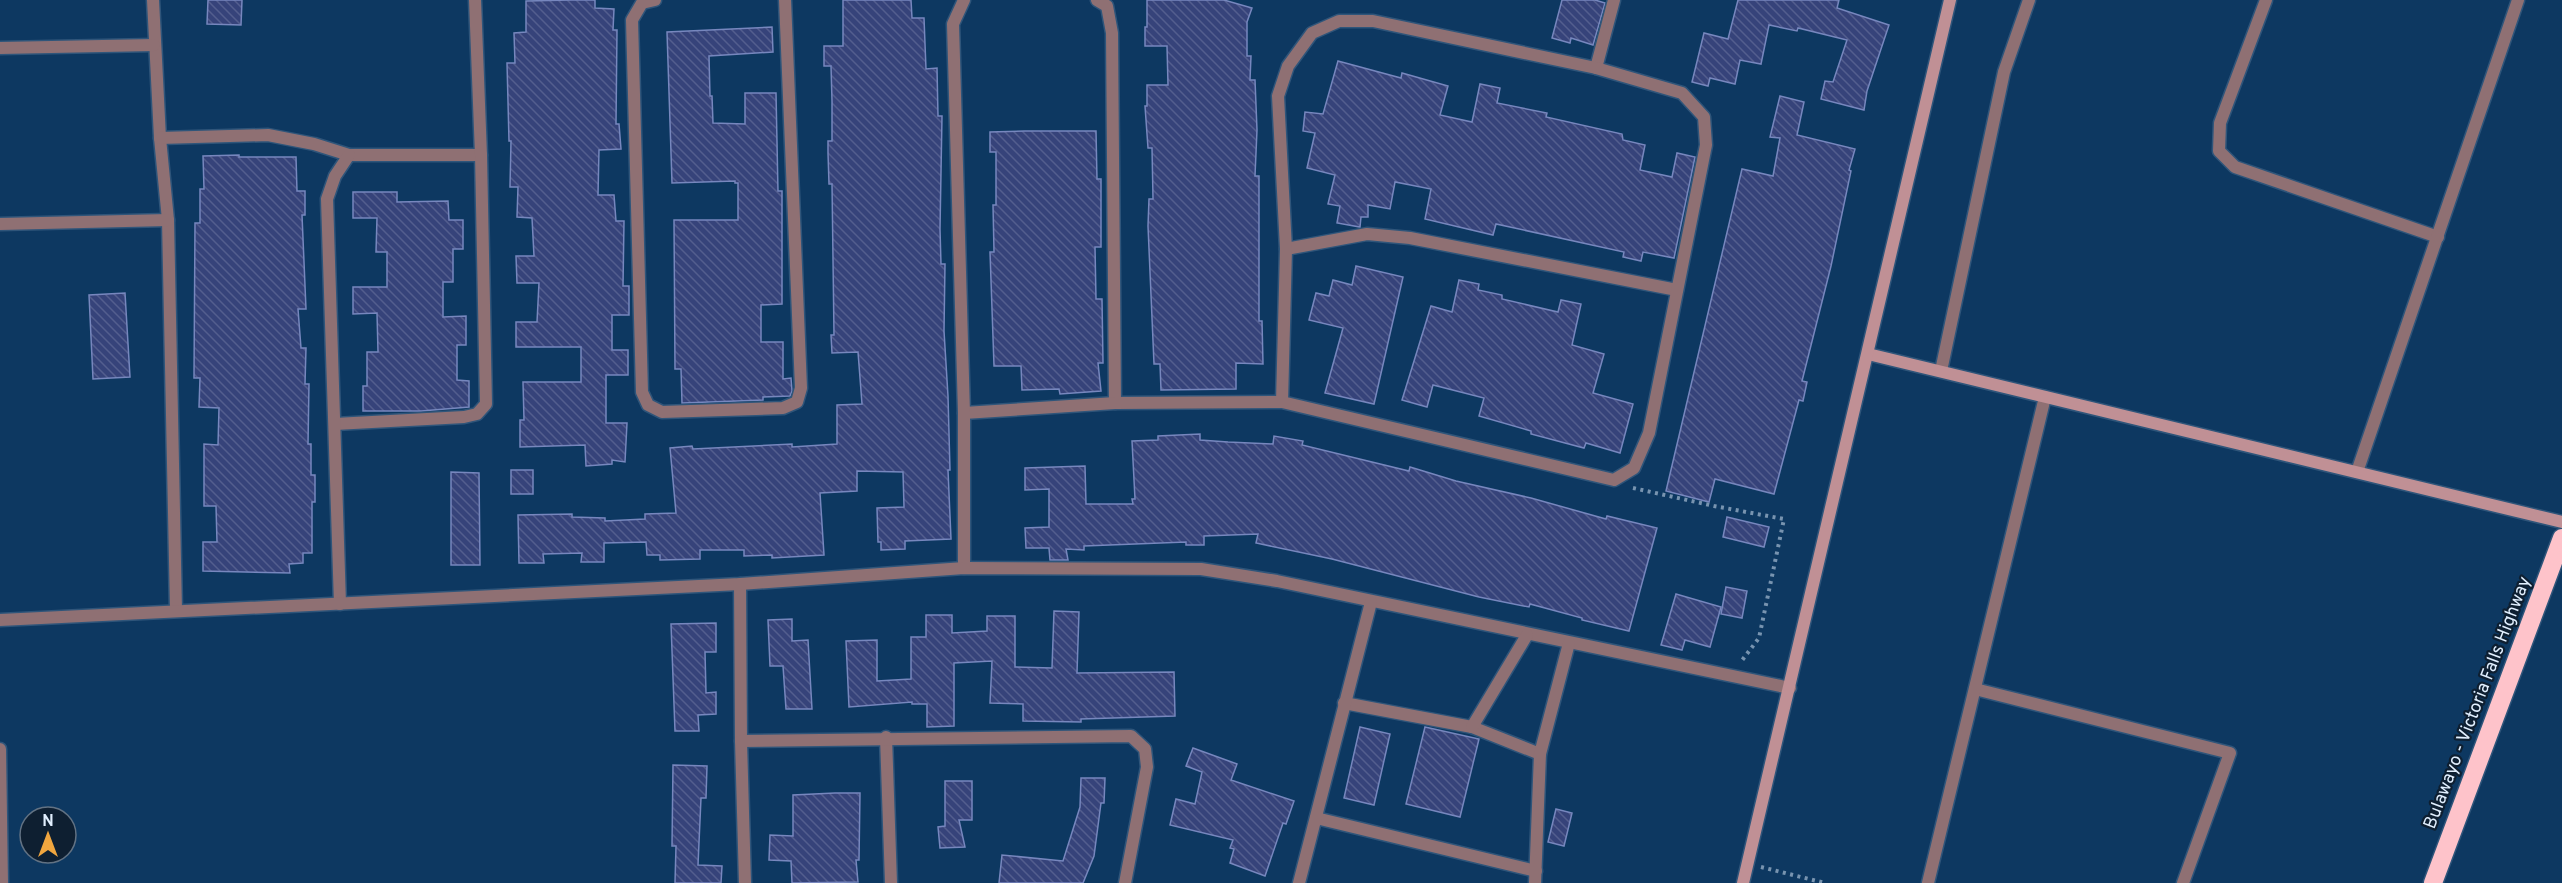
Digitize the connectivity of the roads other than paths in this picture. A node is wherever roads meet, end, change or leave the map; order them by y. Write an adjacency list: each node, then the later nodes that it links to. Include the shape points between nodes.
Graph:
1 (153, 0): 12 (street)
2 (475, 0): 17 (street)
3 (655, 0): 4 (street, via 642,3 632,20 642,392 648,405 662,411 783,408 797,402 801,388)
4 (785, 0)
5 (964, 0): 28 (street, via 953,24)
6 (1097, 0): 27 (street, via 1107,6 1112,33)
7 (1614, 0): 14 (street)
8 (1950, 0): 23 (street)
9 (2029, 0): 24 (street, via 2004,72)
10 (2266, 0): 20 (street, via 2220,123 2219,151 2235,167)
11 (2518, 0): 20 (street)
12 (154, 45): 13 (street); 15 (street)
13 (0, 48)
14 (1596, 68): 21 (street, via 1373,21 1339,21 1312,33 1288,66 1278,96); 22 (street, via 1682,93 1704,117 1706,145)
15 (160, 138): 16 (street, via 268,135); 18 (street)
16 (349, 155): 17 (street); 29 (street, via 335,176 327,199)
17 (481, 155): 29 (street, via 486,404 477,414 464,417)
18 (168, 220): 19 (street); 37 (street)
19 (0, 224)
20 (2438, 237): 30 (street)
21 (1286, 249): 22 (street, via 1367,234 1410,238); 26 (street)
22 (1677, 290): 26 (street, via 1648,433 1634,468 1614,480)
23 (1868, 354): 24 (street); 41 (street)
24 (1941, 371): 25 (street)
25 (2045, 397): 30 (street); 42 (street)
26 (1282, 402): 27 (street)
27 (1115, 403): 28 (street)
28 (964, 413): 33 (street)
29 (334, 424): 36 (street)
30 (2357, 472): 31 (street)
31 (2562, 522)
32 (2562, 538): 59 (highway, Bulawayo - Victoria Falls Highway)
33 (964, 568): 34 (street); 35 (street, via 1201,569)
34 (740, 584): 36 (street); 46 (street)
35 (1371, 602): 39 (street); 43 (street)
36 (340, 604): 37 (street)
37 (176, 610): 38 (street)
38 (0, 620)
39 (1527, 634): 40 (street); 44 (street)
40 (1569, 643): 41 (street); 48 (street)
41 (1790, 688): 56 (street)
42 (1975, 689): 57 (street); 58 (street, via 2230,753)
43 (1344, 703): 44 (street); 49 (street)
44 (1472, 727): 48 (street)
45 (886, 737): 46 (street); 53 (street); 54 (street, via 1131,736 1145,749 1147,767)
46 (741, 741): 52 (street)
47 (0, 748): 51 (street)
48 (1540, 754): 50 (street)
49 (1316, 818): 50 (street); 55 (street)
50 (1535, 877)
51 (2, 883)
52 (745, 883)
53 (891, 883)
54 (1125, 883)
55 (1299, 883)
56 (1743, 883)
57 (1928, 883)
58 (2183, 883)
59 (2433, 883)

